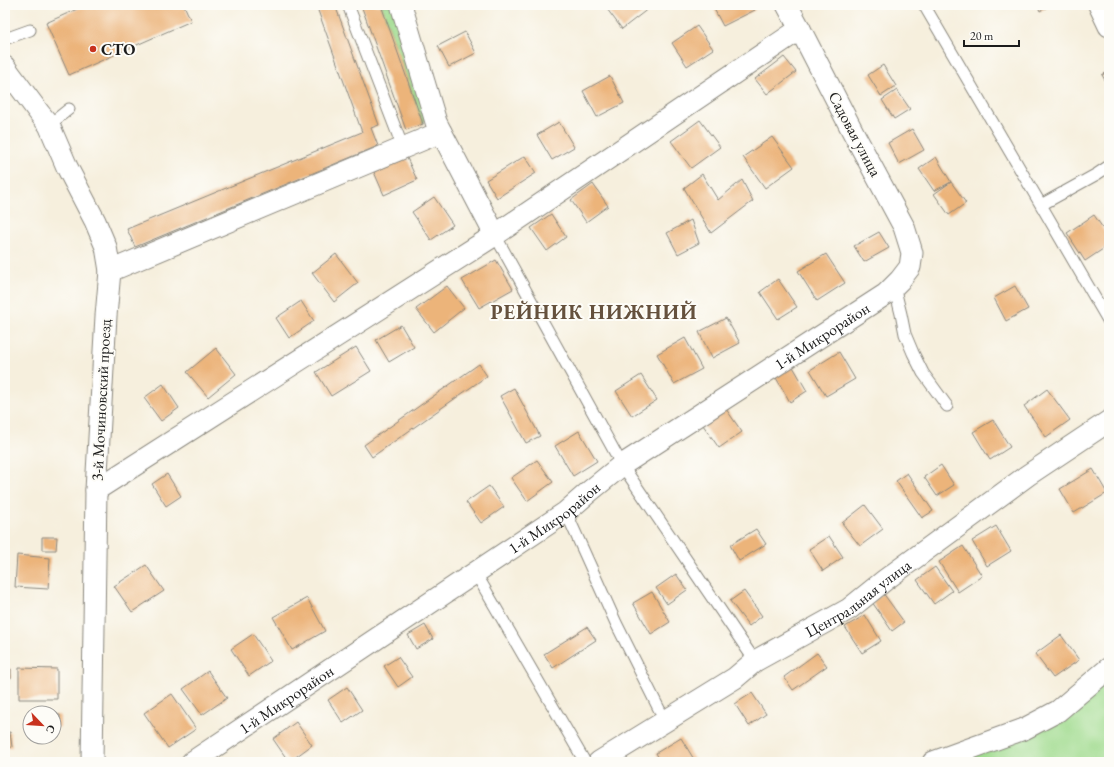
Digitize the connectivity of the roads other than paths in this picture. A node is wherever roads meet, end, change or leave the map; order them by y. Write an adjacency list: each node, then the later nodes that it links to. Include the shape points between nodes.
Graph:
1 (348, 5): 14 (lane)
2 (403, 5): 13 (street)
3 (787, 5): 7 (street, Садовая улица)
4 (924, 5): 16 (lane)
5 (1099, 5): 6 (street)
6 (1109, 26)
7 (800, 29): 17 (street); 18 (street, Садовая улица, via 904,227 912,253)
8 (30, 30): 9 (lane)
9 (5, 39)
10 (5, 67): 12 (street, 3-й Мочиновский проезд)
11 (69, 109): 12 (lane)
12 (49, 125): 19 (street, 3-й Мочиновский проезд, via 67,167 96,221 106,246)
13 (441, 132): 14 (street); 17 (street)
14 (403, 148): 19 (street)
15 (1109, 166): 16 (lane)
16 (1041, 205): 21 (lane)
17 (495, 235): 24 (lane); 25 (street)
18 (910, 267): 20 (street, 1-й Микрорайон)
19 (110, 271): 25 (street, 3-й Мочиновский проезд)
20 (894, 286): 22 (lane, via 905,334 913,353 923,373); 24 (street, 1-й Микрорайон, via 886,294)
21 (1109, 322)
22 (947, 406)
23 (1109, 421): 28 (street, Центральная улица, via 1028,476 849,609)
24 (622, 465): 26 (street, 1-й Микрорайон); 28 (lane)
25 (96, 490): 31 (street, 3-й Мочиновский проезд)
26 (566, 512): 27 (street, 1-й Микрорайон); 30 (lane, via 616,623)
27 (475, 572): 32 (street, 1-й Микрорайон); 33 (lane)
28 (755, 661): 30 (street, Центральная улица, via 734,678)
29 (1109, 668): 35 (street, via 1058,711 1024,729)
30 (665, 721): 34 (street, Центральная улица)
31 (92, 762)
32 (192, 762)
33 (585, 762)
34 (599, 762)
35 (933, 762)

